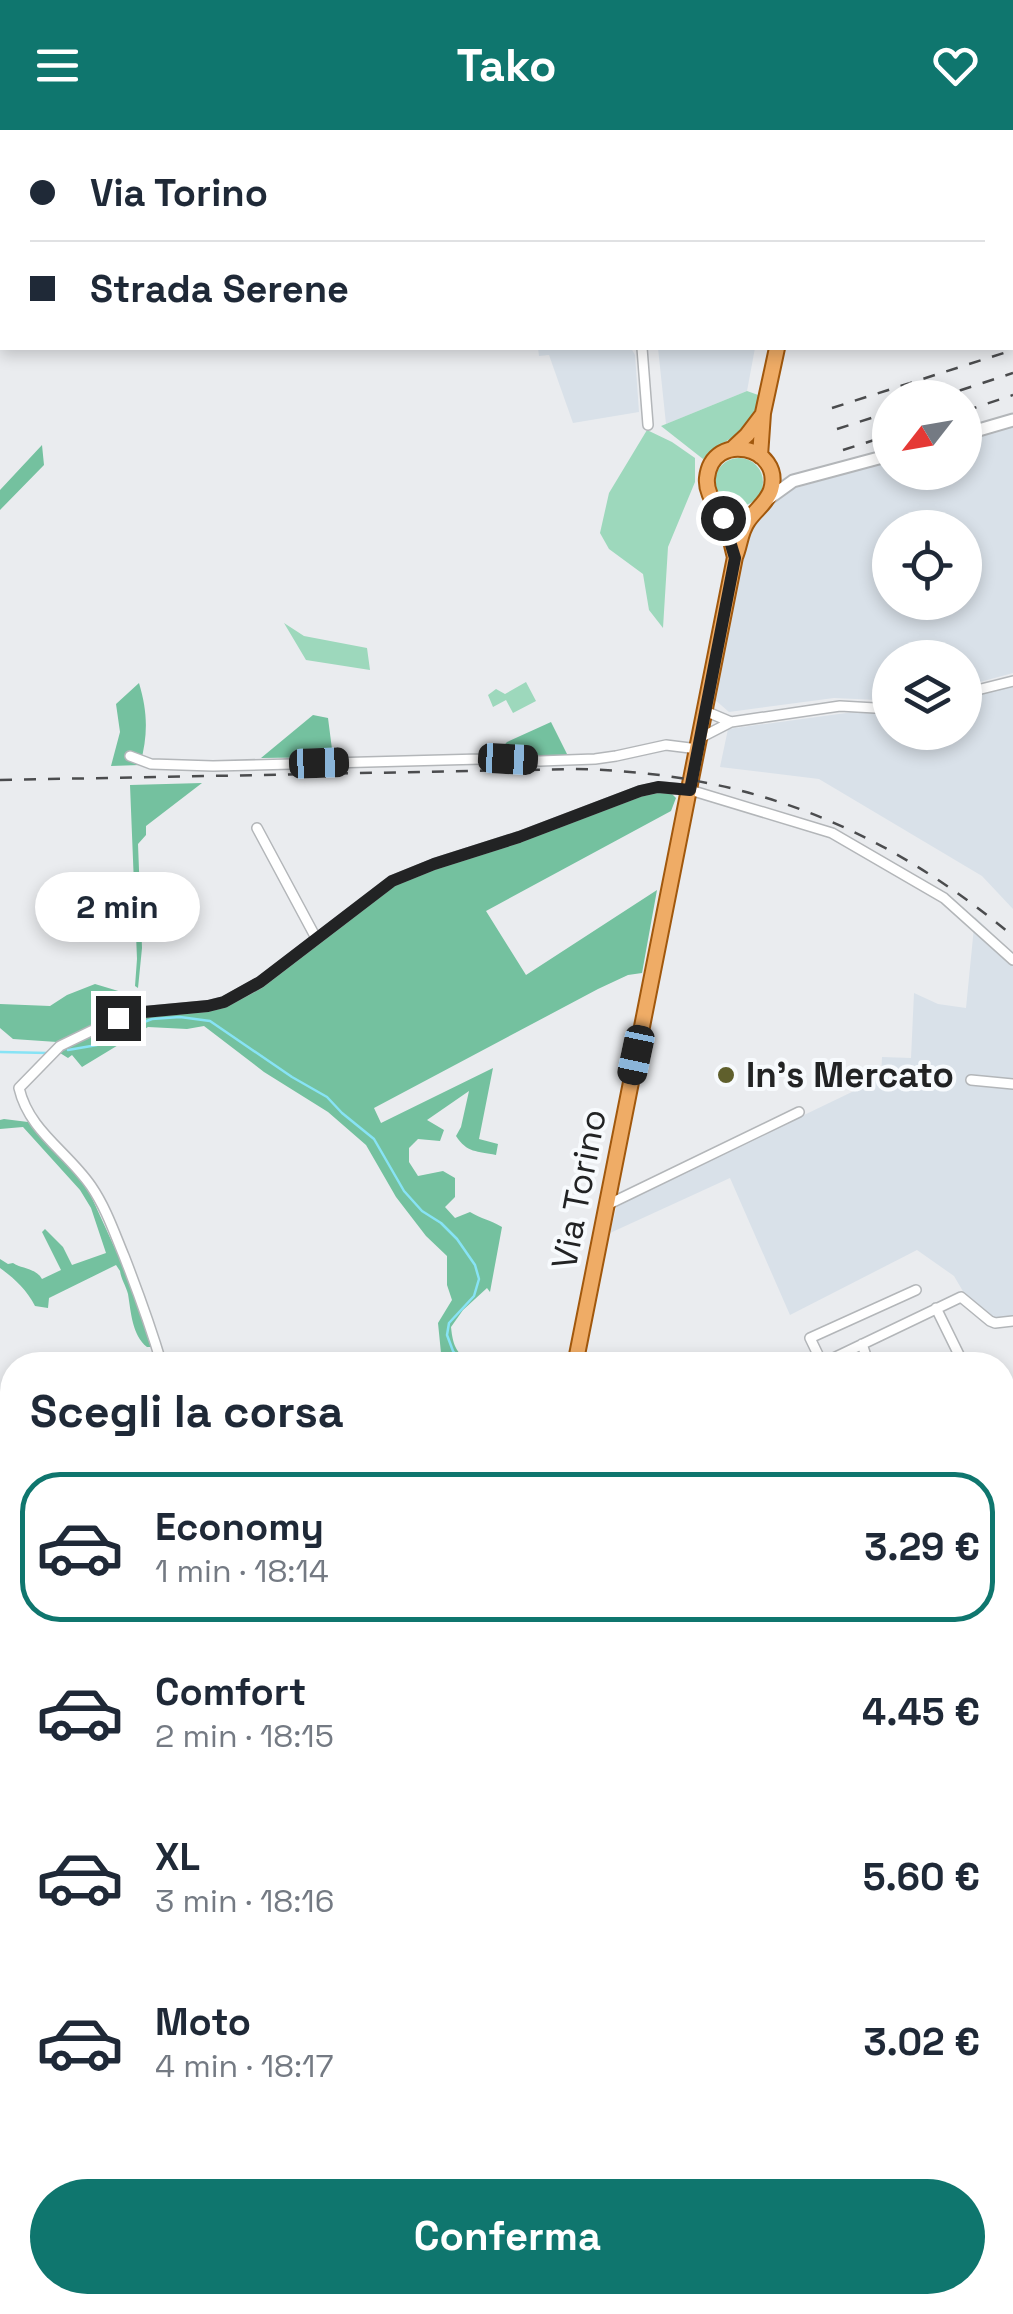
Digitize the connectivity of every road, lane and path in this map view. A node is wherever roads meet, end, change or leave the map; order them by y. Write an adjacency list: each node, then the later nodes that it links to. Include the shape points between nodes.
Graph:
1 (642, 350): 5 (street)
2 (777, 350): 3 (main road)
3 (764, 413): 7 (main road); 9 (main road)
4 (1013, 420): 6 (street)
5 (648, 426)
6 (982, 429)
7 (732, 449): 9 (main road, via 750,450); 11 (main road, via 708,469)
8 (872, 459): 10 (street)
9 (765, 461): 10 (street); 12 (main road, via 772,485)
10 (793, 482): 12 (street)
11 (716, 504): 12 (main road, via 737,514); 13 (main road, Via Torino)
12 (763, 504): 13 (main road, Via Torino, via 744,526)
13 (735, 558): 17 (main road, Via Torino)
14 (1013, 682): 15 (street)
15 (982, 689)
16 (872, 708): 18 (street, via 840,706)
17 (705, 711): 18 (street); 19 (main road, Via Torino)
18 (731, 722): 19 (street)
19 (699, 744): 20 (street, via 540,761 502,756 213,766 151,764); 21 (main road, Via Torino)
20 (130, 756)
21 (690, 790): 23 (street, via 640,791 407,874); 24 (street, via 832,833 944,898); 28 (main road, Via Torino)
22 (258, 828): 23 (street)
23 (316, 938): 33 (street, via 224,1002 118,1018 69,1041 19,1088 31,1120 91,1186 107,1214)
24 (1013, 960)
25 (971, 1080): 26 (street)
26 (1013, 1084)
27 (798, 1112): 28 (street)
28 (607, 1205): 34 (main road, Via Torino)
29 (916, 1290): 35 (street, via 810,1338)
30 (936, 1308): 31 (street, via 960,1297 990,1321); 32 (street); 38 (street)
31 (1013, 1321)
32 (862, 1344): 36 (street); 37 (street)
33 (158, 1352)
34 (578, 1352)
35 (816, 1352)
36 (846, 1352)
37 (865, 1352)
38 (958, 1352)

